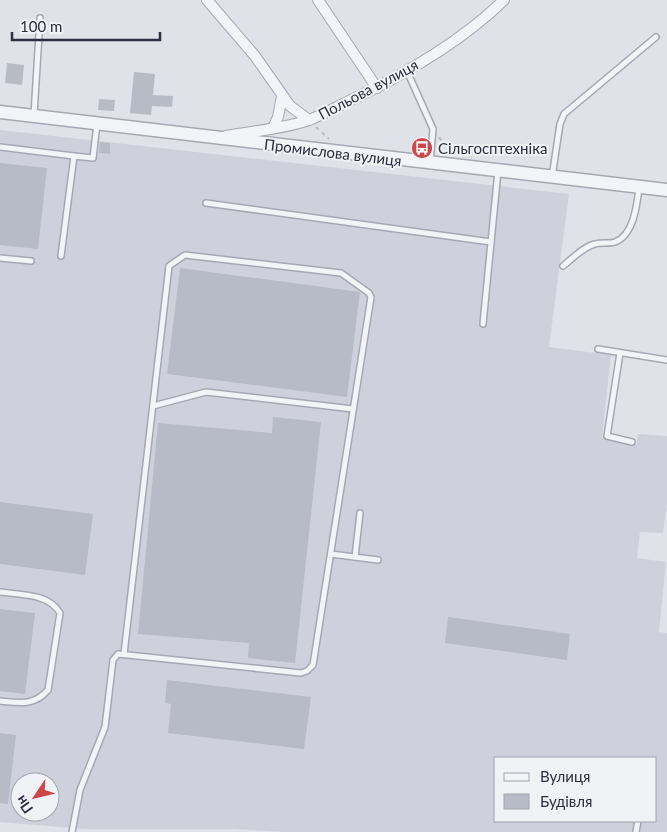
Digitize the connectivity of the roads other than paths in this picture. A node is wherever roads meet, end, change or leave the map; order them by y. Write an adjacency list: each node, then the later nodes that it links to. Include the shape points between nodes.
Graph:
1 (207, 0): 8 (street, via 255,56)
2 (318, 0): 7 (street)
3 (504, 0): 6 (street, Польова вулиця, via 473,26)
4 (40, 18): 10 (lane)
5 (656, 37): 19 (lane, via 564,114)
6 (407, 71): 7 (street, Польова вулиця); 17 (lane, via 434,129)
7 (377, 88): 11 (street, Польова вулиця)
8 (282, 96): 11 (street); 13 (street)
9 (0, 112): 10 (street, Промислова вулиця)
10 (34, 116): 12 (street, Промислова вулиця)
11 (309, 120): 13 (street, Польова вулиця)
12 (97, 124): 14 (street, Промислова вулиця); 16 (lane, via 93,158)
13 (273, 128): 14 (street, Польова вулиця)
14 (214, 138): 17 (street, Промислова вулиця)
15 (0, 147): 16 (lane)
16 (74, 156): 24 (lane)
17 (430, 163): 18 (street, Промислова вулиця)
18 (498, 171): 19 (street, Промислова вулиця); 23 (lane)
19 (552, 177): 20 (street, Промислова вулиця)
20 (639, 187): 21 (street, Промислова вулиця); 27 (lane, via 636,210 626,232 616,242 595,244)
21 (667, 190)
22 (206, 203): 23 (lane)
23 (491, 242): 28 (lane)
24 (61, 256)
25 (0, 258): 26 (lane)
26 (30, 261)
27 (564, 266)
28 (483, 324)
29 (598, 349): 30 (lane)
30 (620, 353): 31 (lane); 34 (lane, via 607,436)
31 (667, 360)
32 (152, 406): 33 (lane, via 206,392); 33 (lane, via 168,267 185,255 341,273 369,293 371,297); 40 (lane)
33 (353, 409): 36 (lane)
34 (632, 442)
35 (360, 513): 37 (lane)
36 (331, 554): 37 (lane); 40 (lane, via 313,665 307,671 301,673)
37 (355, 557): 38 (lane)
38 (378, 560)
39 (0, 592): 41 (lane, via 38,597 56,606 60,613 48,690 35,702)
40 (124, 654): 42 (lane, via 118,654 113,660 105,727 80,790)
41 (0, 701)
42 (72, 832)

